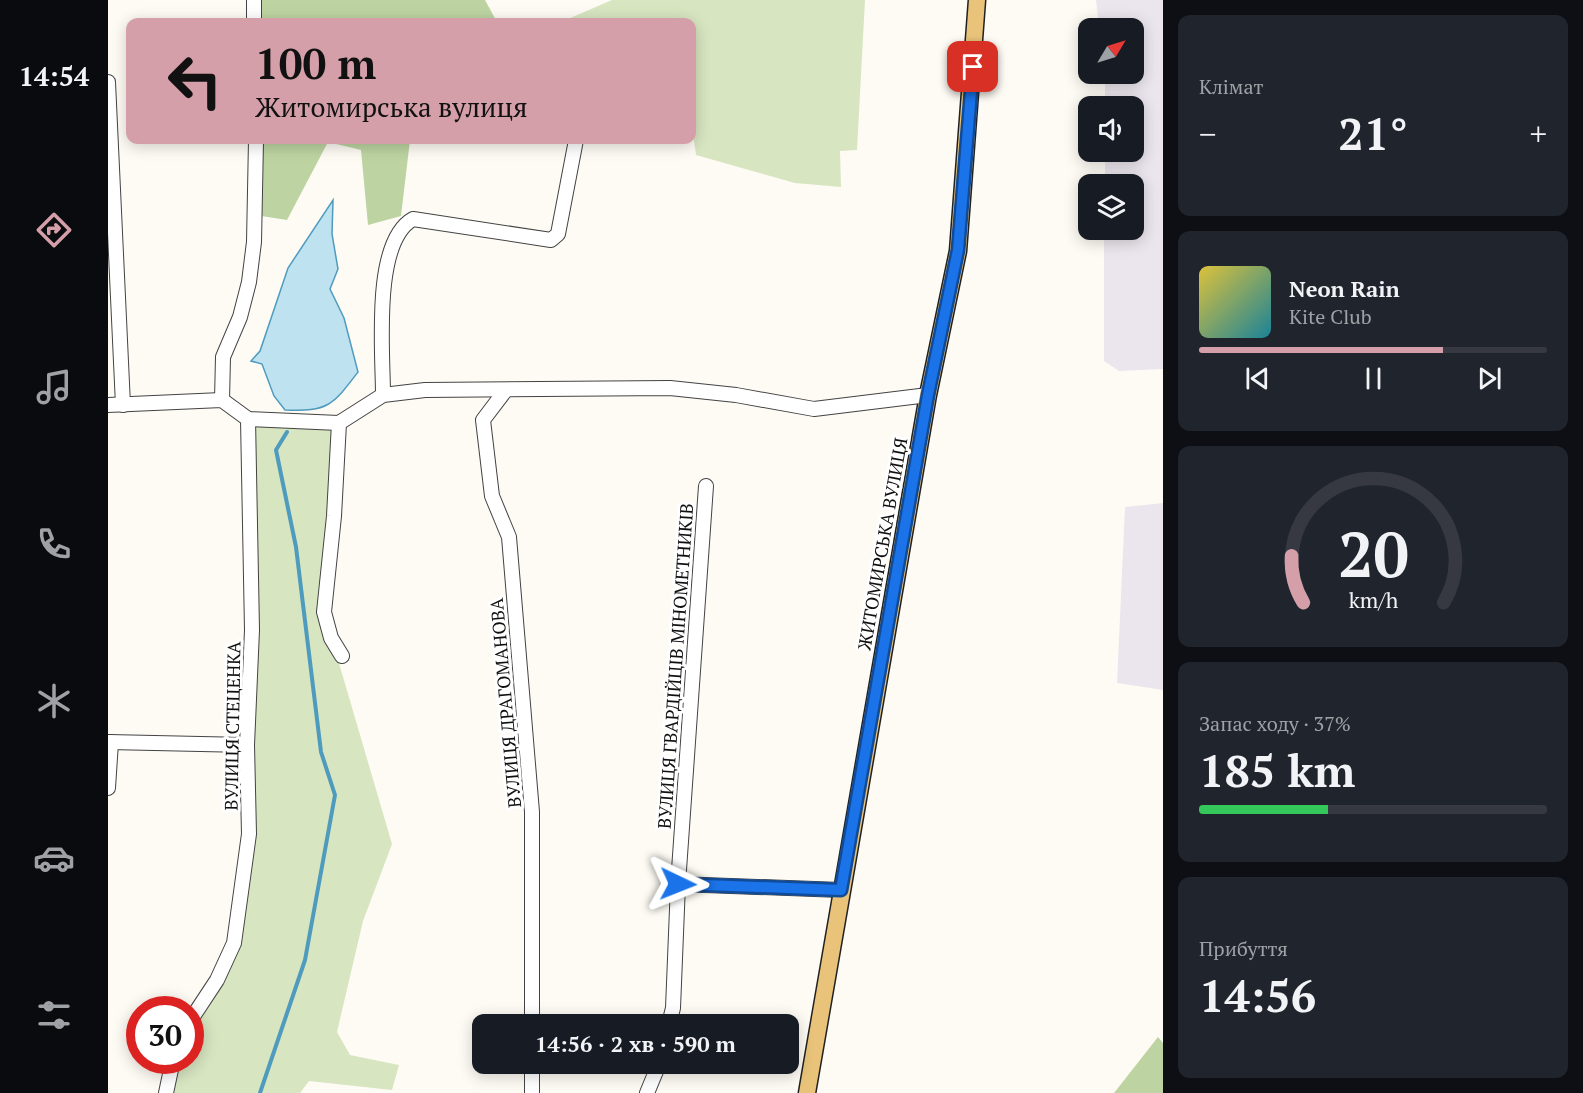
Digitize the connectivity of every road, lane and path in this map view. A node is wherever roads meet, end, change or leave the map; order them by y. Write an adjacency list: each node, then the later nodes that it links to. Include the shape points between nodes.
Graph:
1 (254, 0): 3 (street)
2 (977, 0): 9 (main road, ЖИТОМИРСЬКА ВУЛИЦЯ, via 958,250)
3 (254, 18)
4 (108, 82): 12 (street)
5 (255, 144): 10 (street, via 254,242 249,282 223,357)
6 (575, 144): 8 (street, via 558,234 551,240 413,219 402,225 388,252 384,277)
7 (505, 391): 8 (street, via 425,390); 9 (street, via 670,388 814,409); 23 (street, ВУЛИЦЯ ДРАГОМАНОВА, via 483,420 492,496 509,537 531,801)
8 (383, 395): 14 (street)
9 (928, 395): 21 (main road, ЖИТОМИРСЬКА ВУЛИЦЯ)
10 (222, 400): 12 (street); 13 (street)
11 (108, 405): 12 (street)
12 (123, 405)
13 (248, 419): 14 (street); 18 (street, ВУЛИЦЯ СТЕЦЕНКА, via 252,630)
14 (339, 423): 16 (street, via 324,612 331,638)
15 (706, 486): 20 (street, ВУЛИЦЯ ГВАРДІЙЦІВ МІНОМЕТНИКІВ)
16 (342, 656)
17 (109, 742): 18 (street); 19 (street)
18 (247, 745): 22 (street, ВУЛИЦЯ СТЕЦЕНКА, via 249,834 234,943)
19 (108, 788)
20 (678, 884): 21 (street); 24 (street, ВУЛИЦЯ ГВАРДІЙЦІВ МІНОМЕТНИКІВ)
21 (841, 890): 31 (main road, ЖИТОМИРСЬКА ВУЛИЦЯ)
22 (204, 1000)
23 (532, 1014)
24 (672, 1014)
25 (169, 1074): 28 (street)
26 (532, 1074): 29 (street)
27 (655, 1074): 30 (street)
28 (166, 1093)
29 (532, 1093)
30 (647, 1093)
31 (807, 1093)

